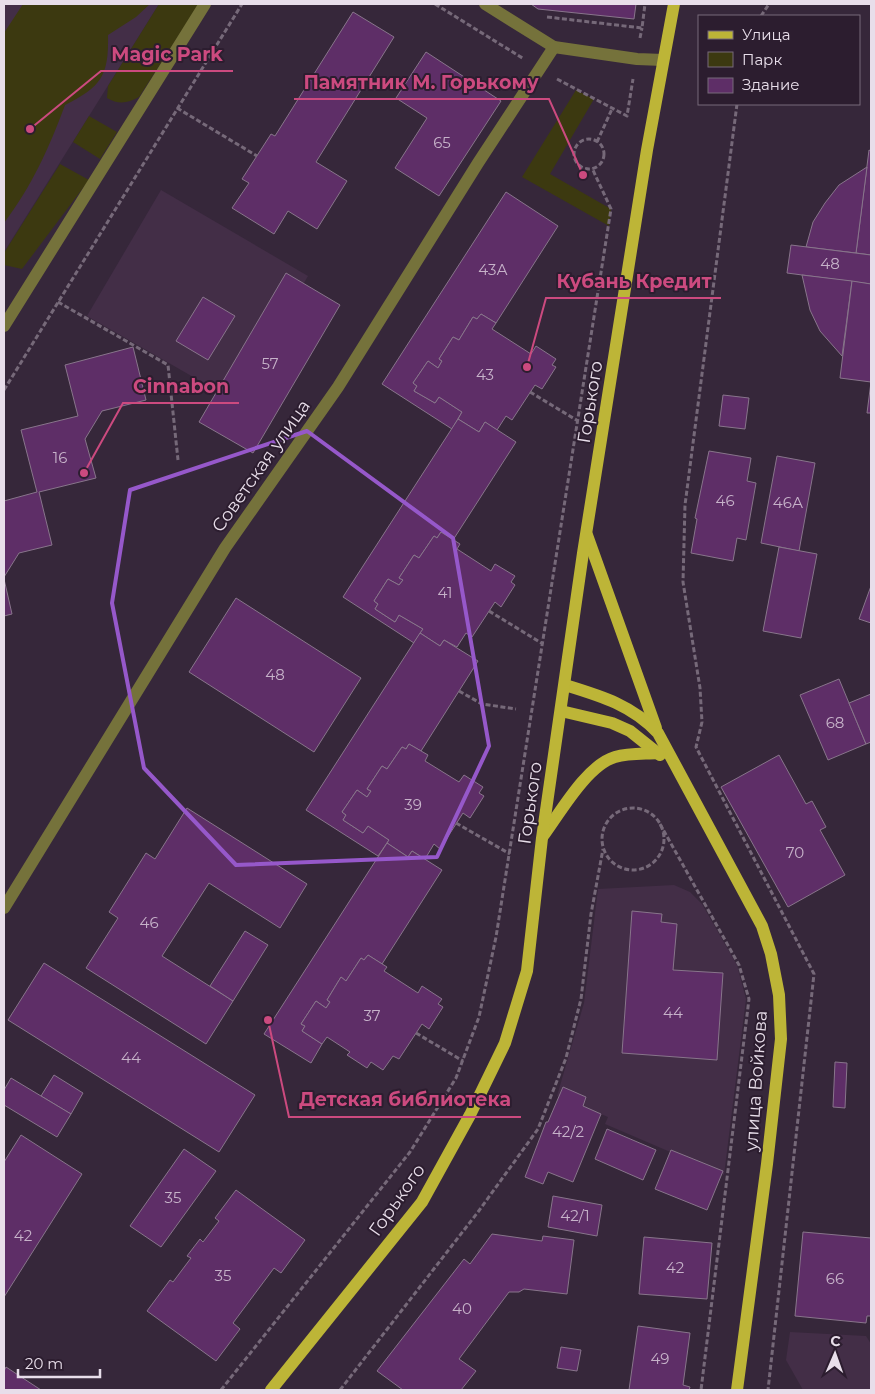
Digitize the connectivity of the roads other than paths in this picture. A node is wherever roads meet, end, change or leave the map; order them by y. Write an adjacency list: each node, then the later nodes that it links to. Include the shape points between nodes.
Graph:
1 (205, 4): 6 (street)
2 (485, 4): 4 (street)
3 (674, 4): 5 (main road, Горького)
4 (554, 47): 5 (street); 14 (street, Советская улица, via 338,387 225,548)
5 (663, 60): 7 (main road, Горького)
6 (4, 326)
7 (587, 534): 8 (main road, Горького); 10 (main road)
8 (565, 685): 9 (main road, Горького); 10 (main road, via 630,708)
9 (561, 711): 11 (main road, via 612,723 630,731); 13 (main road, Горького)
10 (658, 733): 12 (main road)
11 (658, 753): 12 (main road); 13 (main road, via 614,757 601,764 587,777)
12 (675, 766): 16 (main road, улица Войкова, via 762,926 779,995 780,1039 773,1111)
13 (542, 838): 15 (main road, Горького, via 527,970 505,1043 470,1115 422,1202)
14 (4, 908)
15 (271, 1390)
16 (737, 1390)

